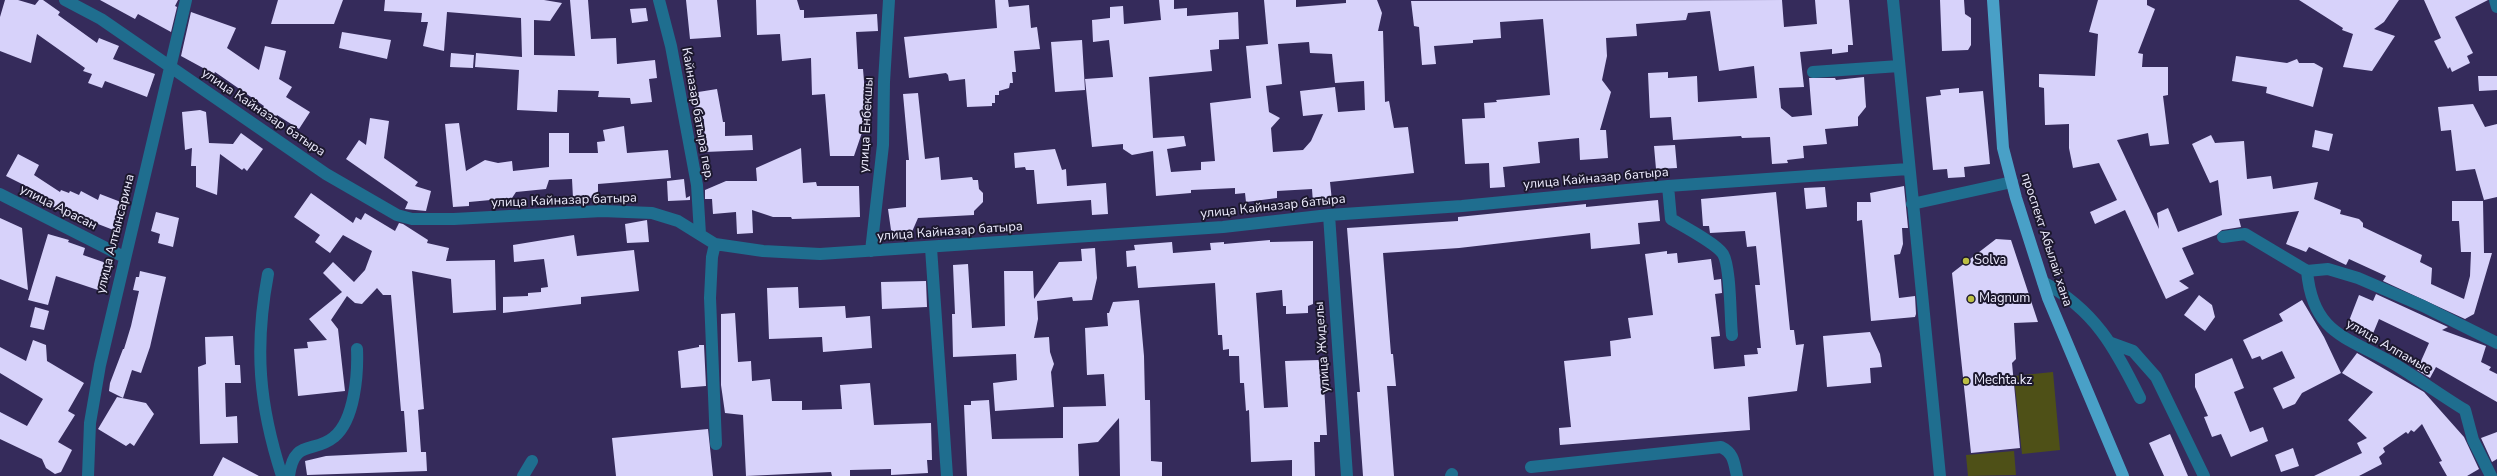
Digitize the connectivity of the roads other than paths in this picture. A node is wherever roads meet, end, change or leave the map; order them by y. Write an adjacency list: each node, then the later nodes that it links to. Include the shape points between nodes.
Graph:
1 (65, 0): 10 (street, улица Кайназар батыра, via 101,19)
2 (186, 0): 10 (street, улица Алтынсарина)
3 (659, 0): 18 (street, Кайназар батыра пер., via 671,46 697,185)
4 (889, 0): 22 (street, улица Енбекшы, via 883,145)
5 (1893, 0): 9 (street)
6 (1992, 0): 13 (main road, проспект Абылай хана, via 2003,148)
7 (2495, 0): 8 (street)
8 (2497, 7)
9 (1898, 66): 11 (street); 12 (street)
10 (170, 67): 18 (street, улица Кайназар батыра, via 326,174 397,215 412,219 454,219 602,211 652,213 678,221); 23 (street, улица Алтынсарина)
11 (1813, 72)
12 (1908, 169): 14 (street, улица Кайназар батыра); 16 (street)
13 (2012, 182): 16 (street); 26 (main road, проспект Абылай хана)
14 (1668, 186): 17 (street, улица Кайназар батыра, via 1462,206); 27 (street, via 1671,219 1723,254)
15 (0, 194): 23 (street, улица Арасан)
16 (1912, 204): 42 (street)
17 (1329, 215): 21 (street, улица Кайназар батыра, via 1223,227); 40 (street, улица Жиделы)
18 (700, 234): 20 (street, улица Кайназар батыра)
19 (2223, 237): 24 (street, via 2245,234)
20 (715, 244): 22 (street, улица Кайназар батыра, via 763,251 820,254); 32 (street, via 710,298)
21 (931, 248): 22 (street, улица Кайназар батыра); 39 (street)
22 (870, 250)
23 (124, 257): 35 (street, улица Алтынсарина, via 91,416)
24 (2307, 271): 28 (street, via 2328,269 2358,278 2423,306); 45 (street, улица Алпамыс, via 2308,291 2316,308 2326,324 2339,336 2395,365 2465,410 2472,440)
25 (268, 274): 36 (street, via 261,310 259,366 266,422)
26 (2043, 282): 29 (street, via 2067,295); 43 (main road, проспект Абылай хана)
27 (1732, 335)
28 (2497, 343)
29 (2112, 344): 31 (street); 44 (street, via 2133,351 2156,377)
30 (357, 349): 37 (street, via 355,396 339,432 334,438 301,451 291,461)
31 (2140, 398)
32 (716, 444)
33 (532, 461): 38 (street)
34 (1531, 467): 41 (street, via 1721,447 1729,450)
35 (88, 476)
36 (282, 476)
37 (289, 476)
38 (523, 476)
39 (947, 476)
40 (1347, 476)
41 (1737, 476)
42 (1940, 476)
43 (2124, 476)
44 (2204, 476)
45 (2491, 476)

